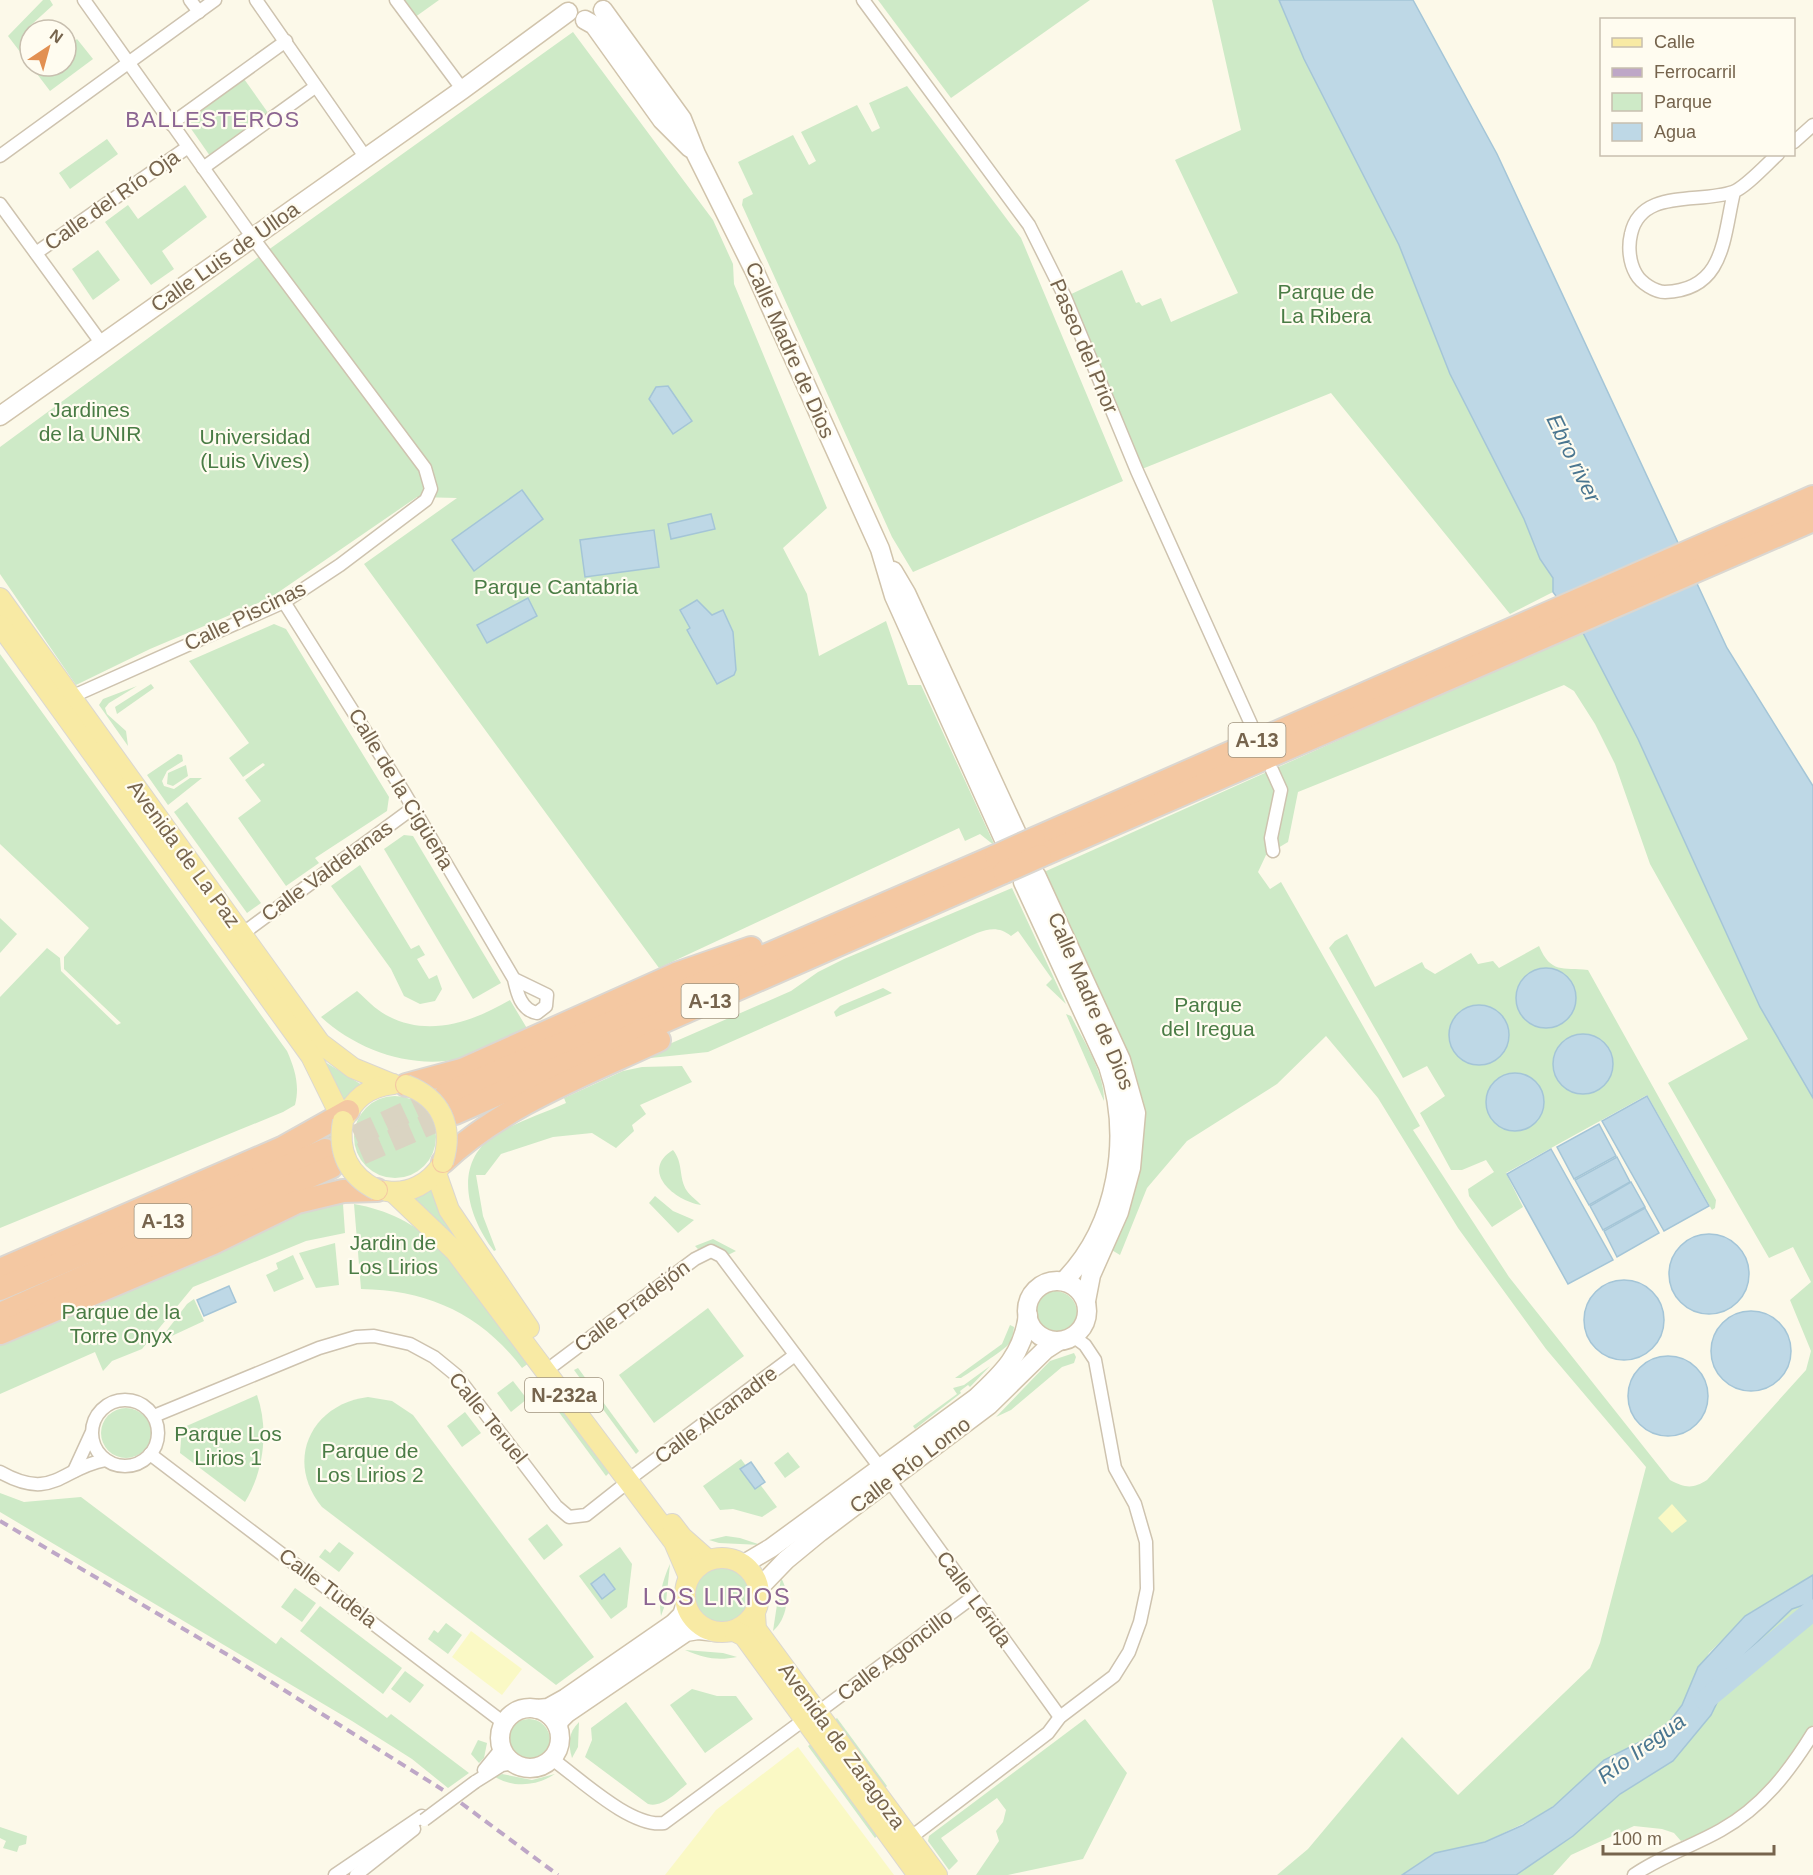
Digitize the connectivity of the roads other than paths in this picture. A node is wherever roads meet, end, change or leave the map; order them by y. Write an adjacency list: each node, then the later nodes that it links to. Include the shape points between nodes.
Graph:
1 (84, 0): 12 (street)
2 (190, 0): 9 (street)
3 (215, 0): 9 (street)
4 (256, 0): 11 (street)
5 (396, 0): 14 (street)
6 (863, 0): 37 (street, Paseo del Prior, via 1029,225 1065,297 1137,471)
7 (604, 5): 10 (main road); 19 (main road, Calle Madre de Dios, via 682,119)
8 (565, 6): 10 (main road, via 576,18); 14 (main road, Calle Luis de Ulloa)
9 (199, 12): 12 (street)
10 (585, 20): 19 (main road, Calle Madre de Dios, via 594,25 662,120)
11 (286, 41): 13 (street); 15 (street)
12 (129, 62): 15 (street); 20 (street)
13 (315, 87): 22 (street); 23 (street)
14 (454, 92): 22 (main road, Calle Luis de Ulloa)
15 (171, 124): 18 (street)
16 (1813, 125): 17 (street)
17 (1795, 141)
18 (188, 147): 23 (street); 27 (street, Calle del Río Oja)
19 (696, 154): 41 (main road, Calle Madre de Dios, via 754,270 880,549 894,596)
20 (0, 156)
21 (1776, 156): 24 (street)
22 (366, 158): 26 (main road, Calle Luis de Ulloa)
23 (203, 168): 26 (street)
24 (1734, 192): 24 (street, via 1655,204 1633,223 1628,244 1636,276 1657,292 1680,291 1702,284 1720,259)
25 (0, 204): 27 (street)
26 (252, 238): 28 (main road, Calle Luis de Ulloa); 34 (street, Calle Piscinas, via 425,468 431,489 426,500 409,514)
27 (36, 253): 28 (street)
28 (102, 344): 29 (main road, Calle Luis de Ulloa)
29 (0, 416)
30 (1813, 497): 32 (highway, A-13)
31 (1813, 520): 32 (highway, A-13)
32 (1759, 531): 41 (highway, A-13)
33 (0, 598): 36 (main road, Avenida de La Paz)
34 (284, 602): 36 (street, Calle Piscinas); 39 (street, Calle de la Cigüeña)
35 (0, 624): 46 (main road, Avenida de La Paz)
36 (71, 697): 44 (main road, Avenida de La Paz)
37 (1251, 724)
38 (1272, 770): 40 (street, via 1281,790 1271,838)
39 (413, 808): 44 (street, Calle Valdelanas); 45 (street, Calle de la Cigüeña)
40 (1273, 851)
41 (1020, 857): 42 (highway, A-13); 43 (highway, A-13); 56 (main road, Calle Madre de Dios, via 1108,1065 1119,1117 1119,1168 1107,1209 1080,1264); 58 (main road, Calle Madre de Dios, via 1121,1060 1136,1113 1131,1168 1119,1212 1091,1275)
42 (964, 890): 43 (highway, A-13, via 451,1104); 50 (highway, via 902,924 493,1121)
43 (842, 923): 47 (highway, via 800,930 676,974 462,1070)
44 (242, 934): 47 (main road, Avenida de La Paz, via 320,1043 353,1068)
45 (514, 979)
46 (311, 1056): 48 (main road, Avenida de La Paz); 49 (street, Avenida de La Paz, via 325,1102 324,1115 320,1123)
47 (399, 1084): 48 (main road, via 378,1086 364,1093); 50 (main road, N-232a, bridge, via 422,1091 443,1114 448,1146)
48 (344, 1116): 49 (highway); 51 (main road, N-232a, bridge, via 341,1149 346,1162 354,1174)
49 (291, 1144): 52 (highway)
50 (440, 1167): 51 (main road, via 417,1187); 65 (main road, N-232a, via 449,1210)
51 (385, 1191): 53 (highway, via 343,1191 297,1202); 74 (main road, N-232a, via 455,1251)
52 (120, 1219): 55 (highway); 57 (highway)
53 (213, 1243): 59 (highway, via 63,1296); 62 (highway)
54 (711, 1251): 64 (street, Calle Lérida, via 721,1256); 65 (street, Calle Pradejón, via 695,1258)
55 (0, 1270)
56 (1064, 1281): 58 (main road, via 1078,1288); 61 (main road, via 1046,1283 1032,1293 1026,1306)
57 (0, 1289): 59 (highway, A-13, via 328,1159)
58 (1086, 1301): 63 (main road, via 1086,1320)
59 (31, 1302): 60 (highway, A-13)
60 (0, 1314)
61 (1028, 1316): 63 (main road, via 1042,1336); 68 (main road, Calle Río Lomo, via 1021,1347 1006,1371)
62 (0, 1333)
63 (1066, 1339): 68 (main road, Calle Río Lomo, via 1045,1350 989,1405); 85 (street, via 1085,1346 1095,1360 1115,1468 1135,1504 1146,1542 1147,1589 1129,1652 1114,1676)
64 (795, 1354): 72 (street, Calle Lérida); 74 (street, Calle Alcanadre)
65 (555, 1365): 74 (main road, N-232a)
66 (154, 1416): 67 (street, via 138,1402 115,1400 97,1413); 69 (street, via 158,1436); 74 (street, Calle Teruel, via 319,1348 374,1336 410,1344 456,1374 556,1506 570,1517 586,1515)
67 (91, 1434): 70 (street, via 95,1449); 73 (street, via 77,1468)
68 (930, 1442): 72 (main road, Calle Río Lomo)
69 (150, 1454): 70 (street, via 134,1465 114,1465); 86 (street, Calle Tudela)
70 (105, 1460): 73 (street)
71 (0, 1472): 73 (street, via 37,1484)
72 (885, 1475): 76 (main road, Calle Río Lomo); 78 (main road, Calle Río Lomo); 79 (street, Calle Lérida)
73 (69, 1476)
74 (633, 1478): 75 (main road, N-232a, via 682,1537); 77 (main road, N-232a, via 674,1542)
75 (708, 1560): 76 (main road, via 732,1559); 77 (main road)
76 (744, 1564): 78 (main road)
77 (689, 1577): 80 (main road, N-232a)
78 (759, 1588): 81 (main road)
79 (973, 1597): 84 (street, Calle Agoncillo); 85 (street, Calle Lérida)
80 (686, 1603): 82 (main road, via 697,1623); 83 (main road, via 673,1624 567,1698)
81 (754, 1614): 82 (main road, via 742,1627); 84 (main road, Avenida de Zaragoza, via 756,1629)
82 (726, 1631): 84 (main road, Avenida de Zaragoza, via 744,1636); 87 (main road, via 686,1632 567,1713)
83 (537, 1709): 86 (main road, via 518,1710); 87 (main road, via 550,1715)
84 (811, 1716): 90 (street, Calle Agoncillo, via 664,1823 635,1819); 94 (main road, Avenida de Zaragoza); 97 (main road, Avenida de Zaragoza)
85 (1060, 1717): 94 (street, via 1048,1733)
86 (504, 1723): 89 (main road)
87 (558, 1728): 90 (main road, via 560,1744)
88 (1813, 1733): 99 (street, via 1764,1800 1722,1830)
89 (502, 1748): 91 (main road); 92 (street)
90 (552, 1759): 91 (main road, via 538,1767)
91 (514, 1763): 92 (street)
92 (474, 1780): 93 (street, bridge)
93 (423, 1818): 95 (street); 96 (street)
94 (910, 1838): 98 (main road, Avenida de Zaragoza)
95 (335, 1875)
96 (356, 1875)
97 (918, 1875)
98 (937, 1875)
99 (1634, 1875)

